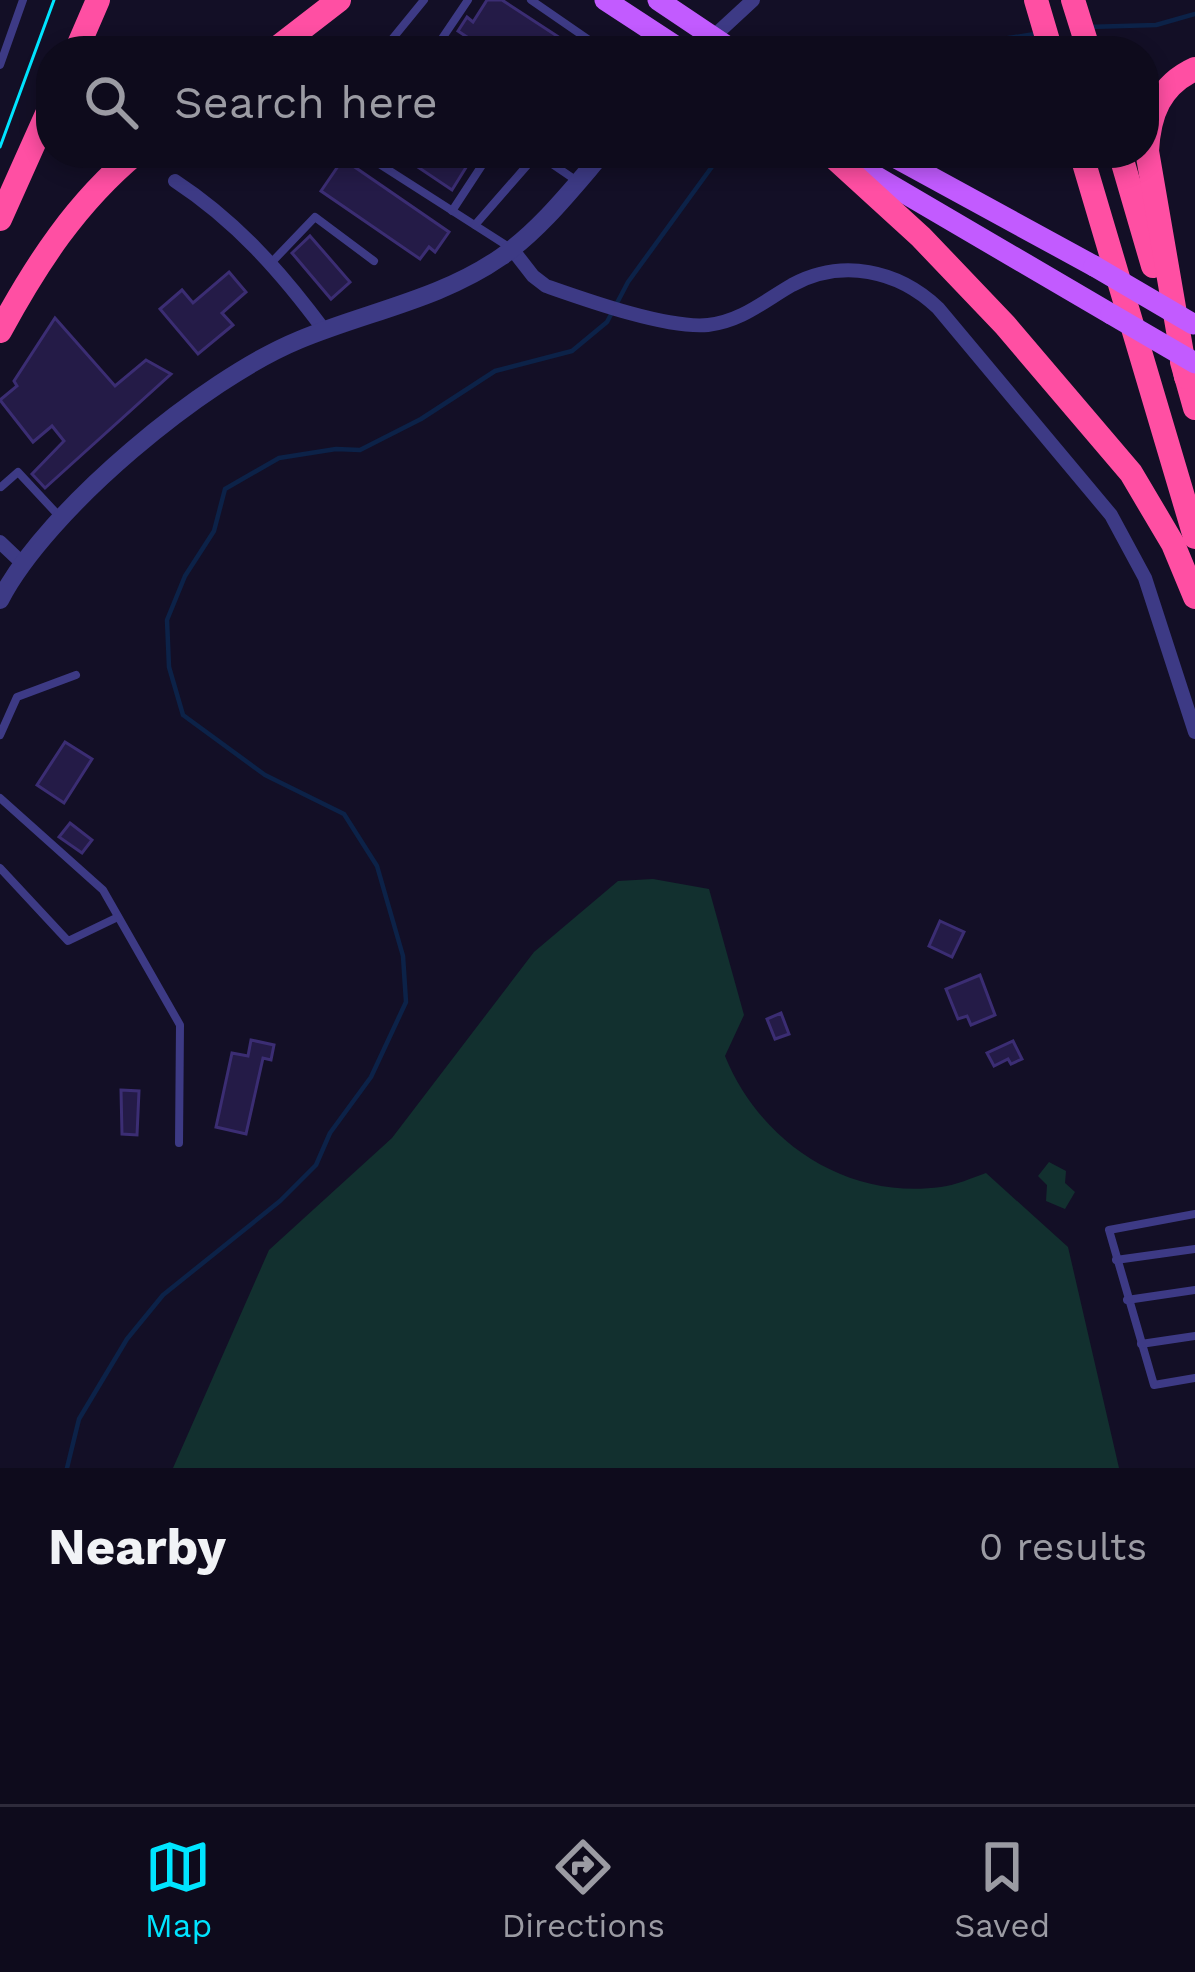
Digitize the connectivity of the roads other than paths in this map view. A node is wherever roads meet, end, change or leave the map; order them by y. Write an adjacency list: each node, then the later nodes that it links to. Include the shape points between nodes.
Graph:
1 (23, 0): 22 (lane)
2 (339, 0): 13 (highway)
3 (424, 0): 14 (lane)
4 (468, 0): 15 (lane)
5 (531, 0): 16 (lane)
6 (605, 0): 17 (main road)
7 (754, 0): 19 (street)
8 (1036, 0): 20 (highway)
9 (1073, 0): 21 (highway)
10 (661, 1): 18 (main road)
11 (97, 6): 12 (highway)
12 (83, 36)
13 (292, 36)
14 (395, 36)
15 (445, 36)
16 (583, 36)
17 (659, 36)
18 (698, 36)
19 (715, 36)
20 (1047, 36)
21 (1084, 36)
22 (0, 65)
23 (1195, 69): 24 (highway)
24 (1159, 98)
25 (36, 139): 41 (highway)
26 (121, 168): 48 (highway, via 69,220)
27 (385, 168): 40 (lane)
28 (480, 168): 40 (lane)
29 (524, 168): 42 (lane)
30 (558, 168): 39 (lane)
31 (590, 168): 39 (street)
32 (849, 168): 56 (highway, via 991,310 1131,473)
33 (859, 168): 49 (main road, bridge, via 1111,314)
34 (914, 168): 46 (main road, bridge)
35 (1086, 168): 53 (highway)
36 (1125, 168): 49 (highway)
37 (1150, 168): 49 (highway)
38 (175, 181): 45 (street)
39 (578, 182): 43 (street)
40 (452, 211): 42 (lane)
41 (0, 219)
42 (475, 225): 43 (lane)
43 (512, 249): 47 (street, via 449,286); 59 (street, via 546,286 676,324 742,316 804,279 843,270 878,273 919,292 1111,515 1145,578)
44 (374, 261): 45 (lane, via 315,217)
45 (271, 262): 47 (street)
46 (1194, 325)
47 (324, 330): 52 (street, via 224,380)
48 (0, 331)
49 (1190, 370): 50 (highway)
50 (1195, 408)
51 (1, 487): 52 (lane, via 18,472)
52 (60, 517): 55 (street)
53 (1195, 537)
54 (0, 542): 55 (street)
55 (21, 562): 57 (street)
56 (1195, 597)
57 (0, 600)
58 (76, 675): 60 (lane, via 17,697)
59 (1195, 732)
60 (0, 735)
61 (0, 798): 63 (lane, via 103,890)
62 (0, 868): 63 (lane, via 68,941)
63 (118, 917): 64 (lane, via 180,1025)
64 (179, 1143)
65 (1195, 1214): 67 (lane, via 1108,1230)
66 (1195, 1249): 67 (lane)
67 (1116, 1260): 69 (lane)
68 (1195, 1290): 69 (lane)
69 (1127, 1300): 71 (lane)
70 (1195, 1336): 71 (lane)
71 (1141, 1344): 72 (lane, via 1154,1385)
72 (1195, 1378)

